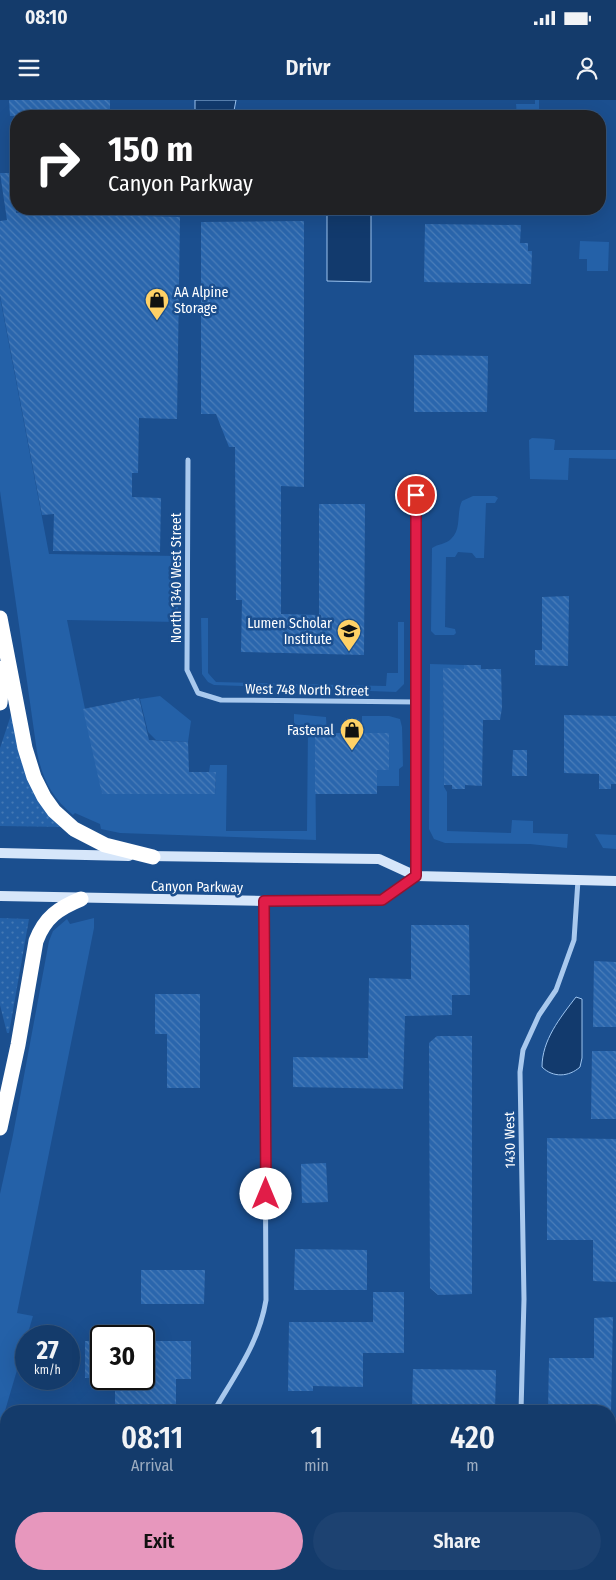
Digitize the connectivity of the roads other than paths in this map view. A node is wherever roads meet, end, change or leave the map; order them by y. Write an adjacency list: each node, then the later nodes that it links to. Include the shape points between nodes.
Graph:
1 (188, 460): 5 (street, North 1340 West Street, via 187,670)
2 (416, 479): 6 (street)
3 (0, 618): 9 (highway, via 25,748 44,797 74,829 105,845)
4 (0, 638): 7 (highway, via 4,672)
5 (198, 693): 6 (street, West 748 North Street, via 221,700)
6 (416, 702): 10 (street)
7 (0, 703)
8 (0, 853): 9 (main road)
9 (153, 857): 10 (main road, via 379,859)
10 (416, 876): 11 (main road); 15 (main road, Canyon Parkway, via 382,900)
11 (578, 880): 12 (main road); 18 (street, 1430 West, via 574,940 556,990 539,1014 523,1050 520,1072 524,1299)
12 (616, 880)
13 (0, 896): 14 (main road, Canyon Parkway)
14 (81, 899): 15 (main road, Canyon Parkway); 16 (highway, via 53,912 36,941)
15 (264, 901): 17 (street, via 266,1300 251,1351)
16 (0, 1128)
17 (218, 1405)
18 (521, 1405)

